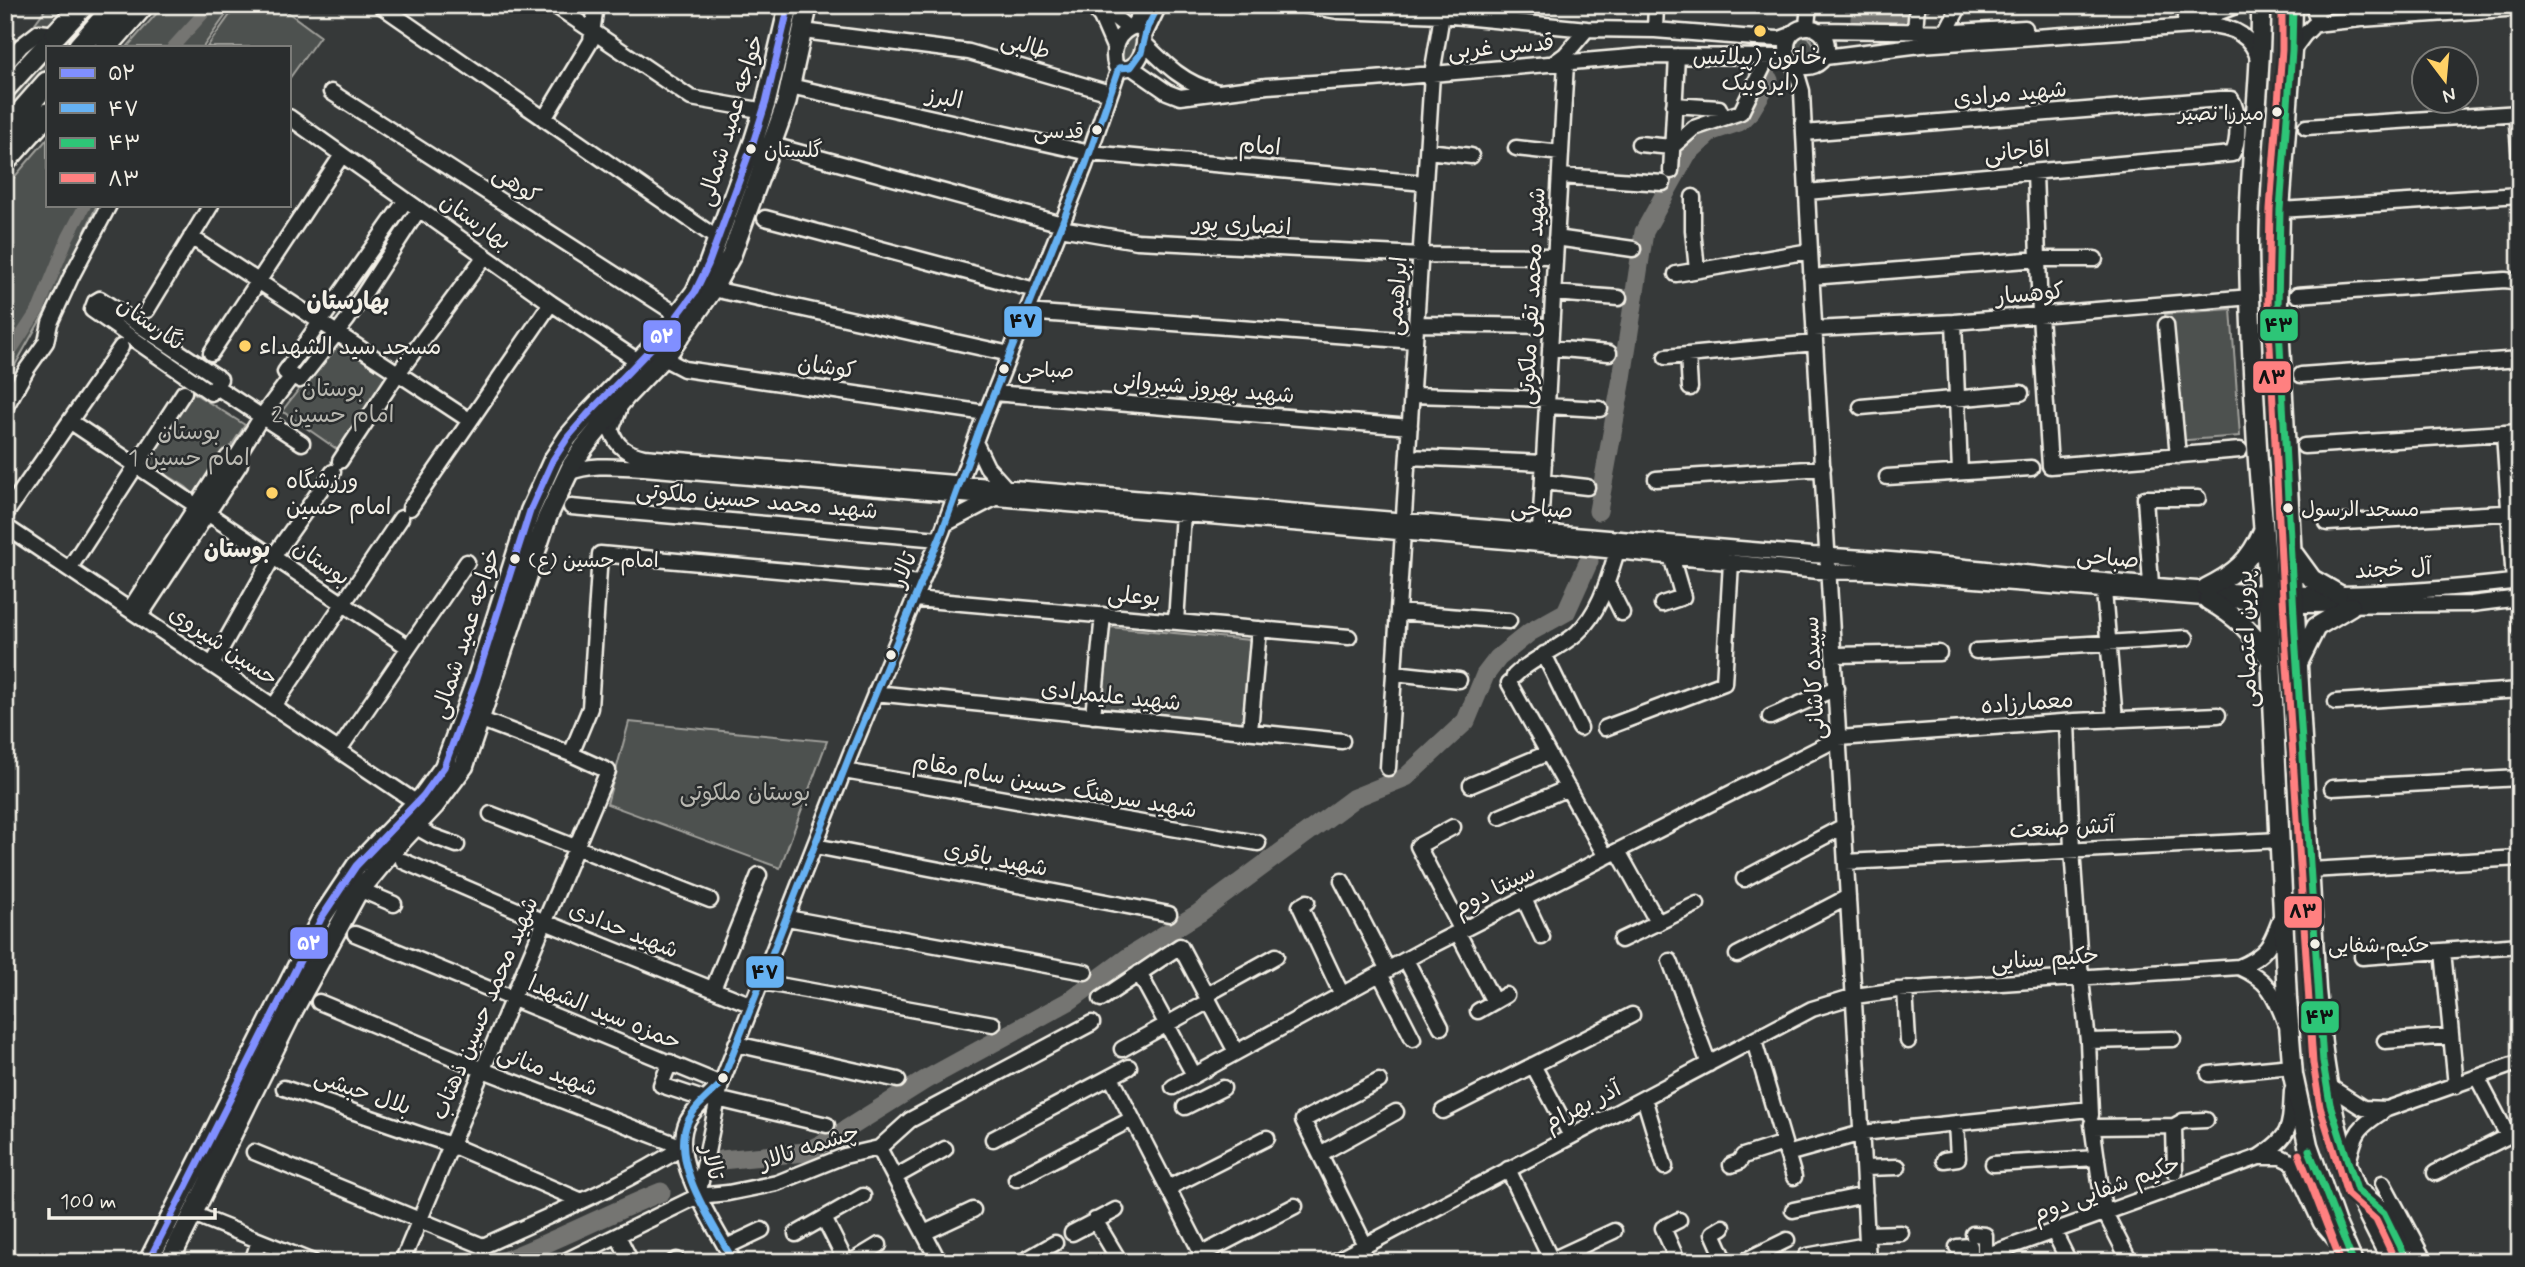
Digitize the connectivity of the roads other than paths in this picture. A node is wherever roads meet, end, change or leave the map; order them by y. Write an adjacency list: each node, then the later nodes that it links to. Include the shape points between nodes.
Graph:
1 (83, 5): 35 (highway)
2 (116, 5): 38 (highway)
3 (143, 5): 39 (highway)
4 (380, 5): 64 (street)
5 (554, 5): 32 (street)
6 (596, 5): 32 (street)
7 (789, 5): 95 (main road, خواجه عمید شمالی, via 766,102)
8 (808, 5): 30 (main road, خواجه عمید شمالی)
9 (1091, 5): 40 (street)
10 (1099, 5): 34 (street, قدسی غربی)
11 (1146, 5): 34 (street)
12 (1159, 5): 34 (street)
13 (1303, 5): 22 (street)
14 (1656, 5): 31 (street)
15 (1809, 5): 28 (street)
16 (1917, 5): 37 (street)
17 (1960, 5): 33 (street)
18 (2238, 5): 26 (street)
19 (2261, 5): 48 (main road, پروین اعتصامی)
20 (2293, 5): 41 (main road)
21 (2329, 6): 27 (street, via 2315,13)
22 (1339, 8): 25 (street)
23 (2520, 8): 27 (street)
24 (1497, 13): 25 (street); 29 (street)
25 (1442, 15): 50 (street, ابراهیمی)
26 (2206, 20): 33 (street); 37 (street); 48 (street, via 2237,30 2256,48)
27 (2324, 23): 41 (street, via 2314,25)
28 (1813, 28): 36 (street, via 1795,30); 37 (street); 45 (street, via 1828,42)
29 (1587, 29): 31 (street); 46 (street)
30 (803, 30): 52 (main road, خواجه عمید شمالی); 57 (street, طالبی, via 969,52)
31 (1655, 30): 36 (street, via 1755,38)
32 (592, 32): 59 (street, via 691,98); 64 (street)
33 (1946, 32): 37 (street)
34 (1137, 33): 40 (street); 49 (street, تالار, via 1139,59); 54 (street, قدسی غربی, via 1180,77)
35 (56, 34): 47 (street, via 39,32); 53 (main road)
36 (1791, 35): 44 (street, via 1787,46)
37 (1921, 36): 45 (street)
38 (80, 46)
39 (107, 46)
40 (1114, 47): 49 (street, via 1116,67)
41 (2292, 51): 90 (main road)
42 (1677, 56): 43 (street, قدسی غربی); 46 (street, قدسی غربی); 58 (street)
43 (1768, 57): 44 (street, قدسی غربی); 62 (street, via 1741,112)
44 (1791, 59): 45 (street, via 1807,67); 55 (street, سپیده کاشانی)
45 (1821, 61): 55 (street)
46 (1559, 64): 50 (street, قدسی غربی); 74 (street, شهید محمد تقی ملکوتی)
47 (5, 65)
48 (2261, 66): 112 (main road, پروین اعتصامی, via 2252,163)
49 (1125, 67): 54 (street, قدسی غربی, via 1180,97); 57 (street, تالار)
50 (1432, 74): 54 (street, قدسی غربی); 72 (street, ابراهیمی)
51 (46, 84): 66 (highway)
52 (790, 86): 69 (main road, خواجه عمید شمالی); 73 (street, البرز)
53 (5, 90)
54 (1216, 91)
55 (1802, 91): 67 (street, سپیده کاشانی)
56 (331, 92): 117 (street, کوهی)
57 (1110, 93): 73 (street, تالار)
58 (1674, 105): 62 (street, via 1719,108); 70 (street)
59 (754, 109)
60 (2518, 113): 65 (street); 78 (street)
61 (46, 115): 79 (highway)
62 (1723, 117): 70 (street, via 1695,128)
63 (290, 118): 76 (street, بهارستان)
64 (544, 119): 95 (street)
65 (2306, 127)
66 (5, 131)
67 (1804, 132): 75 (street, شهید مرادی, via 2231,99 2236,106); 83 (street, سپیده کاشانی)
68 (1639, 144): 70 (street)
69 (772, 145): 92 (street, انصاری پور); 95 (main road, خواجه عمید شمالی)
70 (1672, 147): 81 (street, via 1667,177)
71 (1516, 148): 74 (street)
72 (1427, 152): 77 (street); 82 (street, ابراهیمی)
73 (1090, 153): 82 (street, امام); 92 (street, تالار)
74 (1561, 153): 81 (street, شهید محمد تقی ملکوتی)
75 (2232, 154): 80 (street, اقاجانی)
76 (342, 155): 86 (street, بهارستان); 106 (street)
77 (1471, 156)
78 (2520, 159)
79 (5, 161)
80 (2035, 173): 83 (street, اقاجانی); 101 (street)
81 (1560, 176): 94 (street, شهید محمد تقی ملکوتی)
82 (1426, 183): 98 (street, ابراهیمی)
83 (1807, 192): 97 (street, سپیده کاشانی)
84 (2520, 195): 90 (street)
85 (1693, 197): 103 (street)
86 (406, 200): 89 (street, بهارستان); 119 (street)
87 (108, 206): 150 (street, via 71,276 46,342)
88 (210, 206): 93 (street)
89 (419, 209): 99 (street, بهارستان); 124 (street)
90 (2280, 210): 191 (main road, via 2278,307)
91 (765, 218): 109 (street)
92 (1061, 226): 98 (street, انصاری پور, via 1137,241); 109 (street, تالار)
93 (191, 237): 106 (street); 115 (street)
94 (1556, 238): 96 (street); 100 (street, شهید محمد تقی ملکوتی)
95 (721, 248): 108 (main road, خواجه عمید شمالی); 117 (main road, خواجه عمید شمالی)
96 (1633, 249)
97 (1810, 251): 103 (street); 105 (street, سپیده کاشانی)
98 (1422, 255): 100 (street, انصاری پور); 121 (street, ابراهیمی)
99 (485, 256): 114 (street, بهارستان); 137 (street)
100 (1555, 256): 110 (street, شهید محمد تقی ملکوتی)
101 (2039, 259): 102 (street); 105 (street); 118 (street)
102 (2095, 259)
103 (1698, 270): 104 (street)
104 (1676, 274)
105 (1811, 277): 125 (street, سپیده کاشانی)
106 (258, 280): 119 (street); 130 (street)
107 (2520, 282): 111 (street)
108 (713, 289): 131 (street); 134 (main road, خواجه عمید شمالی)
109 (1035, 289): 116 (street, تالار)
110 (1553, 293): 113 (street); 123 (street, شهید محمد تقی ملکوتی)
111 (2297, 295)
112 (2250, 297): 118 (street, کوهسار); 188 (main road, پروین اعتصامی)
113 (1619, 298)
114 (551, 303): 136 (street, بهارستان); 154 (street)
115 (147, 310)
116 (1026, 312): 126 (street); 131 (street, تالار)
117 (678, 315): 136 (main road, خواجه عمید شمالی)
118 (2040, 315): 120 (street, کوهسار); 163 (street, via 2050,466)
119 (320, 321): 124 (street); 139 (street, via 285,372)
120 (1954, 322): 125 (street, کوهسار); 147 (street)
121 (1416, 324): 123 (street); 126 (street, ابراهیمی)
122 (2166, 325): 163 (street)
123 (1551, 327): 128 (street, شهید محمد تقی ملکوتی)
124 (337, 332): 137 (street); 139 (street, via 300,380)
125 (1814, 336): 132 (street, کوهسار); 168 (street, سپیده کاشانی)
126 (1415, 341): 145 (street, ابراهیمی)
127 (121, 347): 155 (street)
128 (1550, 348): 129 (street); 148 (street, شهید محمد تقی ملکوتی)
129 (1609, 353)
130 (211, 354)
131 (1010, 354): 143 (street, تالار)
132 (1688, 355): 133 (street, کوهسار); 141 (street)
133 (1666, 357)
134 (663, 358): 146 (main road, خواجه عمید شمالی); 152 (street, کوشان, via 684,369)
135 (2520, 359): 138 (street)
136 (638, 361): 259 (main road, خواجه عمید شمالی, via 568,437 542,482 452,750)
137 (398, 373): 154 (street); 195 (street)
138 (2301, 375)
139 (292, 376): 153 (street)
140 (215, 386): 140 (street, نگارستان, via 220,379 100,299 95,302 92,310 211,393); 153 (street, نگارستان)
141 (1690, 388)
142 (184, 392): 167 (street)
143 (995, 393): 152 (street, تالار); 156 (street, شهید بهروز شیروانی)
144 (2021, 393): 147 (street)
145 (1412, 394): 148 (street); 156 (street, ابراهیمی)
146 (626, 396): 166 (street, صباحی, via 611,429 616,442 628,453); 171 (main road, خواجه عمید شمالی)
147 (1957, 398): 149 (street); 170 (street)
148 (1547, 402): 151 (street); 165 (street, شهید محمد تقی ملکوتی)
149 (1861, 407)
150 (5, 408)
151 (1600, 409)
152 (986, 413): 159 (street, تالار)
153 (262, 416): 160 (street, نگارستان); 180 (street, via 234,461 240,464)
154 (470, 420): 210 (street)
155 (71, 422): 167 (street, بوستان); 183 (street)
156 (1410, 427): 164 (street, ابراهیمی)
157 (2520, 432): 158 (street)
158 (2504, 433): 161 (street); 181 (street)
159 (975, 442): 176 (street, تالار); 177 (street)
160 (302, 443)
161 (2304, 446)
162 (2240, 450): 163 (street)
163 (2178, 456)
164 (1408, 457): 165 (street); 187 (street, ابراهیمی)
165 (1544, 463): 174 (street, شهید محمد تقی ملکوتی)
166 (682, 465): 171 (street, صباحی, via 582,467); 176 (street, صباحی)
167 (136, 466): 180 (street, بوستان); 198 (street)
168 (1823, 468): 173 (street); 194 (street, سپیده کاشانی)
169 (2031, 468): 170 (street)
170 (1961, 472): 172 (street)
171 (568, 473): 242 (main road, خواجه عمید شمالی, via 547,518)
172 (1887, 477)
173 (1656, 479)
174 (1543, 482): 175 (street); 189 (street, شهید محمد تقی ملکوتی)
175 (1587, 487)
176 (958, 489): 177 (street, صباحی); 185 (street, تالار)
177 (1000, 492): 182 (street, صباحی); 185 (street); 187 (street, صباحی)
178 (2198, 498): 203 (street, via 2145,498)
179 (571, 507): 190 (street, شهید محمد حسین ملکوتی)
180 (203, 510): 195 (street, بوستان); 213 (street)
181 (2515, 512): 184 (street); 200 (street)
182 (1183, 513): 187 (street, صباحی); 218 (street)
183 (5, 514)
184 (2327, 523)
185 (945, 524): 190 (street, تالار)
186 (5, 526): 198 (street, حسین شیروی)
187 (1404, 526): 189 (street, صباحی); 192 (street, صباحی); 214 (street, ابراهیمی)
188 (2265, 528): 205 (main road, via 2254,552); 206 (main road, پروین اعتصامی)
189 (1540, 531): 194 (street, صباحی)
190 (939, 539): 201 (street, تالار)
191 (2291, 550): 208 (main road); 209 (main road, via 2312,579)
192 (1618, 551): 193 (street, صباحی); 202 (street)
193 (1671, 556): 197 (street, صباحی); 211 (street, via 1683,597)
194 (1829, 556): 199 (street, سپیده کاشانی); 203 (street, صباحی)
195 (273, 557): 210 (street, بوستان); 230 (street)
196 (467, 562): 224 (street)
197 (1731, 562): 199 (street, صباحی); 246 (street, via 1724,683)
198 (69, 569): 213 (street, حسین شیروی)
199 (1829, 571): 204 (street, صباحی); 228 (street, سپیده کاشانی)
200 (2517, 582): 209 (street, آل خجند)
201 (921, 583): 207 (street, تالار); 252 (street, via 600,554 590,708)
202 (1607, 583): 215 (street); 227 (street, via 1576,634)
203 (2151, 584): 205 (street, صباحی)
204 (2104, 591): 205 (street, صباحی); 223 (street)
205 (2207, 594): 206 (street, صباحی); 229 (main road, via 2235,615)
206 (2269, 598): 208 (street, آل خجند); 229 (main road, پروین اعتصامی)
207 (915, 599): 216 (street, بوعلی); 236 (street, تالار)
208 (2294, 599): 209 (street, آل خجند); 231 (main road)
209 (2344, 600): 212 (street, آل خجند); 231 (main road, via 2316,628)
210 (343, 603): 224 (street, بوستان); 238 (street)
211 (1662, 604)
212 (2519, 606): 220 (street)
213 (135, 612): 230 (street, حسین شیروی)
214 (1398, 612): 217 (street); 232 (street, ابراهیمی)
215 (1622, 613)
216 (1103, 615): 218 (street, بوعلی); 240 (street)
217 (1510, 621)
218 (1176, 622): 219 (street, بوعلی)
219 (1259, 629): 221 (street, بوعلی); 247 (street)
220 (2520, 629)
221 (1349, 637)
222 (2186, 638): 223 (street)
223 (2108, 643): 225 (street); 243 (street)
224 (408, 647): 250 (street)
225 (1976, 651)
226 (1939, 653): 228 (street)
227 (1544, 654): 245 (street); 251 (street, via 1512,680)
228 (1834, 655): 234 (street, سپیده کاشانی)
229 (2271, 660): 265 (main road, پروین اعتصامی)
230 (212, 665): 238 (street, حسین شیروی)
231 (2298, 665): 275 (main road)
232 (1394, 673): 233 (street); 253 (street, ابراهیمی)
233 (1459, 680)
234 (1836, 688): 241 (street); 248 (street, سپیده کاشانی)
235 (2520, 690): 237 (street)
236 (875, 693): 240 (street, شهید علیمرادی); 254 (street, تالار)
237 (2336, 702)
238 (274, 706): 250 (street, حسین شیروی)
239 (2218, 715): 243 (street, معمارزاده)
240 (1093, 716): 247 (street, شهید علیمرادی)
241 (1770, 717)
242 (479, 719): 252 (street); 259 (main road, خواجه عمید شمالی, via 464,766)
243 (2115, 719): 244 (street, معمارزاده)
244 (2067, 722): 248 (street, معمارزاده); 270 (street)
245 (1580, 728)
246 (1605, 728)
247 (1250, 731): 249 (street, شهید علیمرادی)
248 (1839, 738): 262 (street, سپیده کاشانی); 271 (street, سپنتا دوم)
249 (1342, 741)
250 (339, 750): 259 (street, حسین شیروی)
251 (1548, 753): 256 (street); 257 (street)
252 (571, 754): 269 (street, شهید محمد حسین ذهتاب, via 608,771)
253 (1388, 768)
254 (844, 771): 266 (street, شهید سرهنگ حسین سام مقام); 268 (street, تالار)
255 (2520, 778): 258 (street)
256 (1471, 785)
257 (1567, 788): 261 (street); 271 (street)
258 (2332, 788)
259 (423, 806): 263 (main road, خواجه عمید شمالی); 435 (main road, خواجه عمید شمالی, via 356,866 322,917)
260 (491, 814): 269 (street)
261 (1500, 817)
262 (1844, 826): 274 (street, سپیده کاشانی); 277 (street)
263 (416, 827): 267 (street); 279 (main road, خواجه عمید شمالی)
264 (1453, 827): 291 (street, via 1418,846)
265 (2280, 840): 270 (street, آتش صنعت); 286 (main road, پروین اعتصامی)
266 (1258, 843)
267 (457, 845)
268 (815, 846): 287 (street, شهید باقری); 288 (street, تالار)
269 (576, 848): 282 (street); 289 (street, شهید محمد حسین ذهتاب)
270 (2072, 849): 274 (street, آتش صنعت); 306 (street)
271 (1612, 854): 281 (street, سپنتا دوم); 290 (street)
272 (2520, 858): 275 (street)
273 (403, 861): 289 (street, شهید حدادی)
274 (1846, 862): 280 (street, سپیده کاشانی)
275 (2310, 870): 348 (main road)
276 (759, 875): 308 (street)
277 (1744, 879)
278 (1342, 881): 304 (street)
279 (361, 890): 284 (street); 406 (main road, خواجه عمید شمالی, via 294,1009)
280 (1848, 897): 297 (street); 311 (street, سپیده کاشانی)
281 (1524, 899): 291 (street, سپنتا دوم); 293 (street)
282 (710, 900)
283 (1307, 902): 310 (street, via 1300,906)
284 (394, 904)
285 (1697, 904): 290 (street)
286 (2283, 913): 302 (street, via 2266,951); 323 (main road, پروین اعتصامی)
287 (1169, 914)
288 (787, 918): 303 (street); 307 (street, تالار)
289 (545, 922): 308 (street, شهید حدادی); 313 (street, شهید محمد حسین ذهتاب)
290 (1658, 923): 294 (street)
291 (1460, 932): 300 (street, سپنتا دوم); 317 (street, via 1500,999)
292 (355, 934): 313 (street, حمزه سید الشهدا)
293 (1542, 937)
294 (1622, 940)
295 (2520, 945): 296 (street)
296 (2443, 951): 299 (street); 324 (street)
297 (1737, 955)
298 (1276, 956): 312 (street)
299 (2362, 957)
300 (1406, 960): 304 (street, سپنتا دوم); 322 (street)
301 (1670, 961): 336 (street)
302 (2239, 967): 306 (street, حکیم سنایی); 323 (street, via 2268,986)
303 (1086, 972)
304 (1384, 972): 310 (street, سپنتا دوم); 325 (street)
305 (1139, 973): 312 (street, via 1180,946); 314 (street); 321 (street)
306 (2081, 979): 309 (street, حکیم سنایی); 329 (street)
307 (762, 982): 316 (street, تالار); 320 (street)
308 (713, 989): 316 (street, شهید حدادی)
309 (1905, 989): 311 (street, حکیم سنایی); 328 (street)
310 (1342, 995): 333 (street, سپنتا دوم)
311 (1855, 996): 327 (street, آذر بهرام, via 1812,1009); 367 (street, سپیده کاشانی)
312 (1207, 998): 321 (street); 333 (street)
313 (512, 999): 334 (street, حمزه سید الشهدا); 339 (street, شهید محمد حسین ذهتاب)
314 (1101, 999)
315 (320, 1002): 339 (street, شهید منانی)
316 (752, 1005): 331 (street, تالار)
317 (1478, 1011)
318 (1632, 1015): 337 (street)
319 (1092, 1023): 374 (street, چشمه تالار, via 910,1120)
320 (993, 1024)
321 (1166, 1024): 332 (street); 343 (street)
322 (1441, 1027)
323 (2289, 1033): 340 (main road, پروین اعتصامی)
324 (2451, 1036): 330 (street); 349 (street)
325 (1413, 1039)
326 (2173, 1039): 329 (street)
327 (1754, 1041): 336 (street, آذر بهرام); 375 (street)
328 (1908, 1041)
329 (2088, 1041): 361 (street)
330 (2385, 1041)
331 (736, 1044): 345 (street); 347 (street, تالار)
332 (1122, 1049)
333 (1236, 1052): 343 (street, سپنتا دوم)
334 (670, 1062): 347 (street, حمزه سید الشهدا); 355 (street, via 661,1085)
335 (2520, 1062): 344 (street)
336 (1709, 1064): 353 (street, آذر بهرام)
337 (1533, 1065): 358 (street); 369 (street)
338 (1129, 1067): 342 (street)
339 (483, 1070): 372 (street, شهید منانی); 373 (street, شهید محمد حسین ذهتاب)
340 (2292, 1071): 341 (street); 379 (street, via 2287,1132 2280,1143); 453 (main road, پروین اعتصامی, via 2308,1144)
341 (2209, 1074)
342 (1111, 1077): 360 (street); 371 (street)
343 (1191, 1077): 350 (street, سپنتا دوم); 354 (street)
344 (2477, 1077): 349 (street); 368 (street)
345 (898, 1080)
346 (1379, 1081): 378 (street, via 1303,1120)
347 (720, 1084): 355 (street, تالار)
348 (2327, 1085): 357 (street, via 2363,1108); 384 (main road)
349 (2456, 1086): 357 (street)
350 (1173, 1087)
351 (284, 1088): 373 (street, بلال حبشی)
352 (1223, 1088): 354 (street)
353 (1644, 1098): 369 (street, آذر بهرام); 385 (street)
354 (1201, 1099): 356 (street)
355 (712, 1100): 364 (street); 366 (street, تالار); 372 (street, تالار, via 687,1121)
356 (1185, 1107)
357 (2387, 1109): 384 (street, via 2354,1136)
358 (1443, 1111)
359 (1396, 1112): 378 (street)
360 (1132, 1119): 393 (street); 395 (street)
361 (2092, 1119): 363 (street); 365 (street); 380 (street)
362 (2206, 1121): 365 (street, via 2183,1121)
363 (1956, 1123): 367 (street); 381 (street, via 1958,1158)
364 (827, 1125)
365 (2174, 1126): 389 (street)
366 (710, 1133): 372 (street, via 699,1143); 398 (street, تالار)
367 (1862, 1133): 375 (street); 387 (street, سپیده کاشانی)
368 (2514, 1133): 390 (street)
369 (1572, 1136): 388 (street, آذر بهرام)
370 (1267, 1138): 395 (street)
371 (993, 1139)
372 (683, 1142): 398 (street, تالار); 400 (street, via 656,1164)
373 (451, 1145): 400 (street, بلال حبشی); 408 (street, شهید محمد حسین ذهتاب)
374 (879, 1148): 391 (street); 398 (street, چشمه تالار, via 844,1156 777,1183)
375 (1786, 1148): 383 (street, via 1743,1156); 392 (street)
376 (945, 1149): 391 (street)
377 (254, 1152): 408 (street)
378 (1320, 1154): 426 (street)
379 (2259, 1157): 405 (street, حکیم شفایی دوم); 453 (street, via 2281,1157 2292,1163 2321,1223)
380 (2097, 1158): 382 (street); 405 (street)
381 (1944, 1160)
382 (1993, 1164)
383 (1731, 1165)
384 (2347, 1165): 396 (main road)
385 (1665, 1167)
386 (1898, 1167): 387 (street)
387 (1864, 1168): 397 (street, سپیده کاشانی)
388 (1508, 1169): 426 (street, آذر بهرام); 433 (street)
389 (2175, 1172)
390 (2435, 1173)
391 (895, 1177): 415 (street)
392 (1794, 1177)
393 (1016, 1179)
394 (2382, 1183): 456 (street)
395 (1168, 1188): 431 (street)
396 (2357, 1190): 454 (main road); 455 (main road, via 2384,1213)
397 (1865, 1195): 404 (street); 422 (street, سپیده کاشانی)
398 (698, 1196): 420 (street, چشمه تالار); 427 (street)
399 (863, 1196): 407 (street)
400 (582, 1201): 408 (street, via 483,1246)
401 (1295, 1206): 431 (street)
402 (973, 1210): 415 (street)
403 (1116, 1210): 409 (street)
404 (1793, 1210)
405 (2104, 1211): 413 (street, حکیم شفایی دوم); 452 (street, via 2128,1258)
406 (193, 1214): 423 (street); 436 (main road, خواجه عمید شمالی)
407 (824, 1218): 418 (street); 443 (street)
408 (420, 1219): 439 (street, شهید محمد حسین ذهتاب)
409 (1095, 1220): 416 (street); 445 (street)
410 (1679, 1220): 447 (street, via 1663,1228)
411 (1723, 1227): 448 (street, via 1713,1233)
412 (762, 1230): 427 (street)
413 (2053, 1230): 430 (street, حکیم شفایی دوم); 451 (street)
414 (1615, 1231): 433 (street)
415 (924, 1233): 444 (street)
416 (1072, 1233)
417 (1901, 1233): 422 (street)
418 (796, 1234)
419 (1973, 1234): 430 (street, via 1984,1234)
420 (618, 1236): 440 (street, چشمه تالار); 441 (street)
421 (1787, 1240): 449 (street)
422 (1867, 1240): 429 (street); 450 (street, سپیده کاشانی)
423 (259, 1241): 437 (street); 438 (street)
424 (1055, 1243): 432 (street)
425 (879, 1245): 443 (street)
426 (1365, 1245): 446 (street, آذر بهرام)
427 (726, 1247): 442 (street)
428 (1958, 1247): 434 (street, via 1970,1246)
429 (1805, 1256)
430 (1992, 1256): 434 (street, حکیم شفایی دوم)
431 (1204, 1258)
432 (1024, 1261)
433 (1550, 1261)
434 (1969, 1261)
435 (148, 1262)
436 (169, 1262)
437 (251, 1262)
438 (313, 1262)
439 (402, 1262)
440 (563, 1262)
441 (631, 1262)
442 (734, 1262)
443 (849, 1262)
444 (939, 1262)
445 (1120, 1262)
446 (1334, 1262)
447 (1678, 1262)
448 (1726, 1262)
449 (1742, 1262)
450 (1868, 1262)
451 (2069, 1262)
452 (2121, 1262)
453 (2353, 1262)
454 (2392, 1262)
455 (2408, 1262)
456 (2426, 1262)

